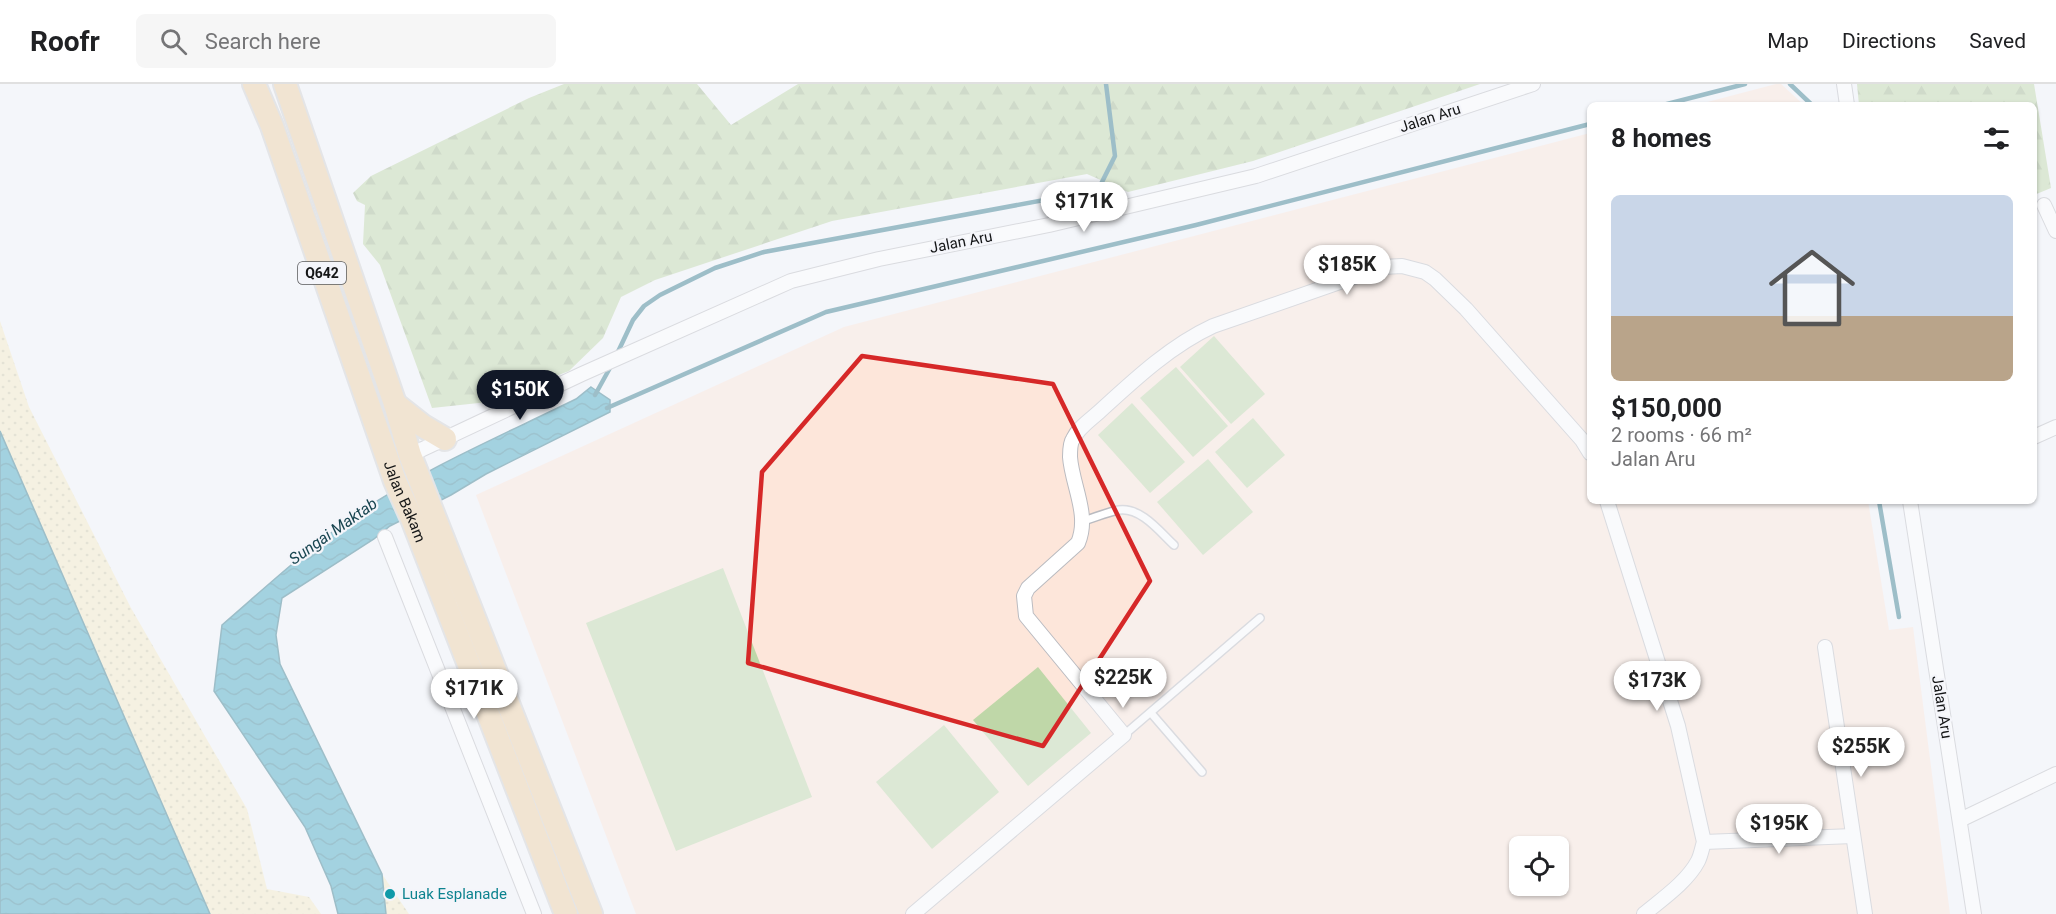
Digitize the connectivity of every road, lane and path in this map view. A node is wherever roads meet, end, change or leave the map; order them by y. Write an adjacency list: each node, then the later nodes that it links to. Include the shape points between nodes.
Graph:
1 (254, 84): 16 (main road, Jalan Bakam / Q642, via 395,481)
2 (285, 84): 8 (main road, Jalan Bakam / Q642)
3 (1533, 84): 11 (street, Jalan Aru, via 1256,176 791,281)
4 (1844, 84): 5 (street)
5 (1847, 102)
6 (2044, 205): 7 (street)
7 (2056, 231)
8 (395, 404): 11 (main road); 13 (main road, Jalan Bakam / Q642)
9 (2056, 427): 10 (street)
10 (2037, 436)
11 (445, 439): 13 (street, Jalan Aru)
12 (1587, 448): 17 (street, via 1466,309 1435,279 1402,266 1383,267 1213,326 1168,352 1072,440 1070,455)
13 (411, 458): 16 (main road, Jalan Bakam / Q642)
14 (1608, 504): 28 (street, via 1678,726)
15 (1910, 504): 26 (street, Jalan Aru)
16 (423, 516): 30 (main road, Jalan Bakam / Q642); 31 (main road, Jalan Bakam / Q642)
17 (1083, 521): 19 (lane, via 1121,510 1133,512 1148,520); 23 (street, via 1078,543 1028,588 1024,596 1026,615)
18 (385, 537): 29 (street)
19 (1174, 545)
20 (1260, 618): 22 (lane)
21 (1825, 647): 27 (street)
22 (1151, 713): 23 (lane); 24 (lane)
23 (1124, 735): 32 (street)
24 (1202, 772)
25 (2056, 774): 26 (street)
26 (1960, 820): 35 (street, Jalan Aru)
27 (1853, 836): 28 (street); 34 (street)
28 (1704, 842): 33 (street, via 1698,861 1687,876)
29 (534, 914)
30 (566, 914)
31 (591, 914)
32 (913, 914)
33 (1644, 914)
34 (1864, 914)
35 (1974, 914)

